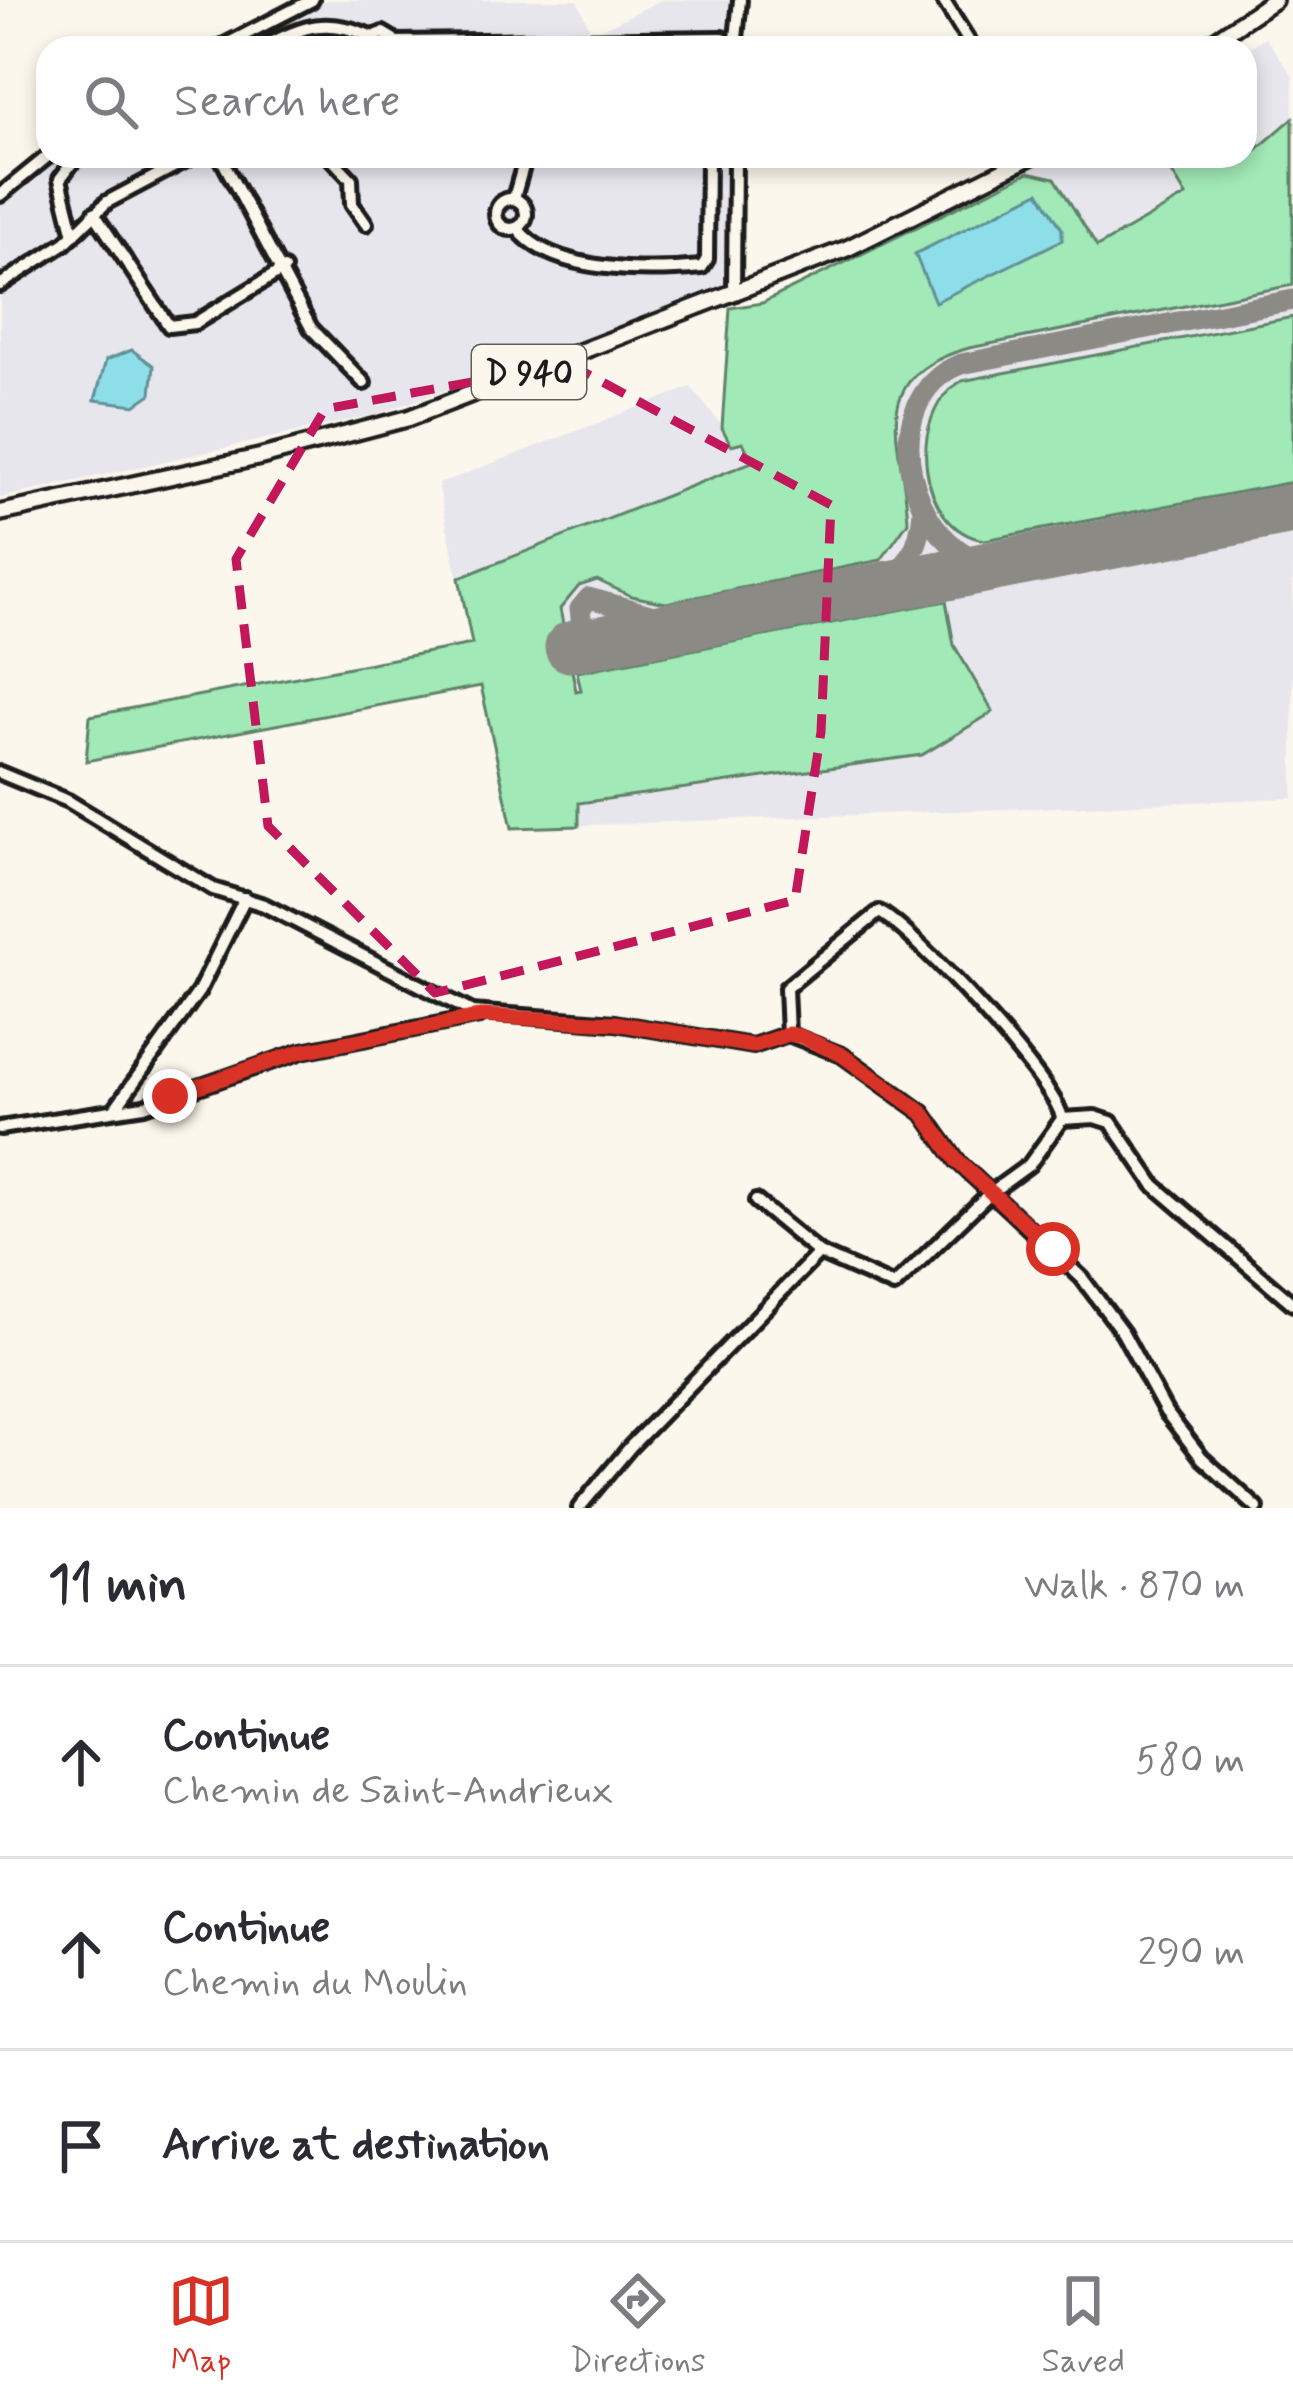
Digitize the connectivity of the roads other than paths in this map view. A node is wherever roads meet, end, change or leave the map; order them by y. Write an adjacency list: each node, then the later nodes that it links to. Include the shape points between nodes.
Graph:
1 (312, 0): 5 (street)
2 (740, 0): 8 (street)
3 (943, 0): 9 (street)
4 (1274, 0): 10 (main road)
5 (242, 36)
6 (284, 36): 7 (street, via 320,23)
7 (362, 36)
8 (736, 36)
9 (966, 36)
10 (1221, 36)
11 (36, 166): 20 (street)
12 (68, 168): 27 (street, via 60,179)
13 (173, 168): 22 (street)
14 (227, 168): 28 (street)
15 (340, 168): 23 (street)
16 (523, 168): 21 (street)
17 (708, 168): 24 (street)
18 (735, 168): 25 (street)
19 (1008, 168): 30 (main road, D 940)
20 (0, 195)
21 (514, 198): 26 (street, via 526,212); 26 (street, via 500,203 496,217)
22 (94, 213): 27 (street); 28 (street, via 169,326 195,323)
23 (366, 224)
24 (709, 227): 25 (street); 26 (street, via 707,259 697,268 597,265 536,249)
25 (734, 227): 30 (street)
26 (517, 228)
27 (74, 235): 29 (street)
28 (284, 269): 31 (street, via 311,328)
29 (2, 277)
30 (734, 294): 32 (main road, D 940, via 409,418)
31 (364, 383)
32 (0, 513)
33 (0, 773): 34 (street, via 68,801 213,889)
34 (245, 898): 35 (street); 37 (street, via 199,992)
35 (483, 1016): 36 (street, via 615,1023 753,1046); 37 (street, via 302,1051)
36 (788, 1034): 38 (street, via 786,988 878,913 1027,1060); 40 (street, via 842,1055 904,1098)
37 (114, 1110): 39 (street)
38 (1062, 1119): 40 (street, via 1029,1165); 43 (street, via 1112,1122 1154,1184)
39 (0, 1128)
40 (989, 1194): 42 (street, via 894,1286); 45 (street, via 1082,1278 1166,1412)
41 (756, 1201): 42 (street)
42 (819, 1253): 44 (street)
43 (1293, 1304)
44 (583, 1506)
45 (1257, 1508)

